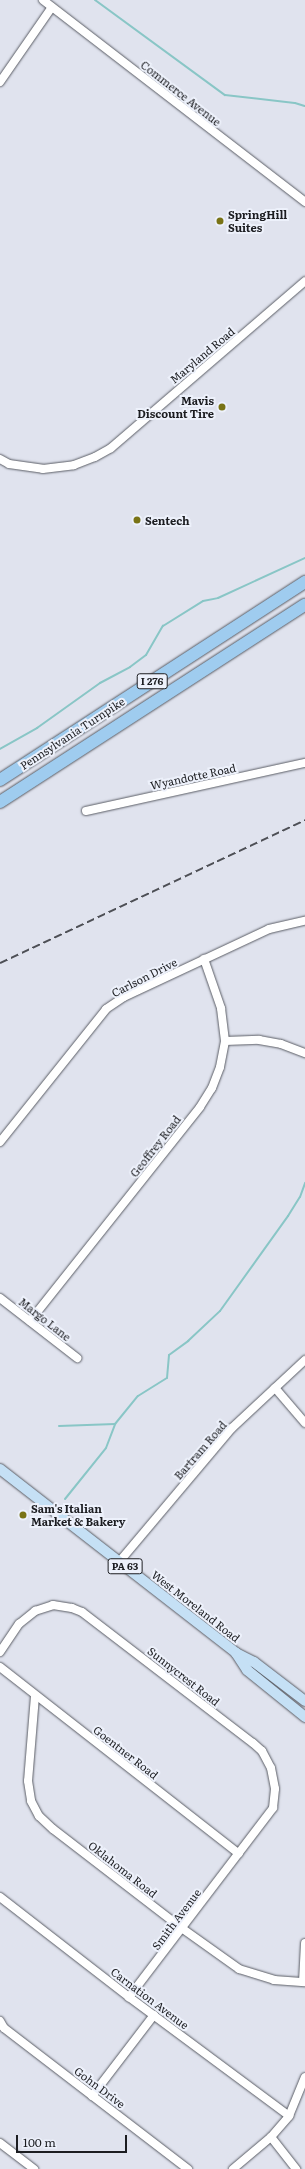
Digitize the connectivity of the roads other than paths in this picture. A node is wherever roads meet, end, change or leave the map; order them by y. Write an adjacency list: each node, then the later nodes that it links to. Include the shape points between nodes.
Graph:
1 (43, 0): 2 (street, Commerce Avenue)
2 (52, 7): 3 (street); 4 (street, Commerce Avenue)
3 (0, 82)
4 (305, 202)
5 (305, 281): 6 (street, Maryland Road, via 111,448 74,465 43,469 10,464)
6 (0, 459)
7 (305, 582): 10 (highway, Pennsylvania Turnpike / I 276)
8 (305, 605): 11 (highway, Pennsylvania Turnpike / I 276)
9 (305, 763): 12 (street, Wyandotte Road)
10 (0, 780)
11 (0, 802)
12 (86, 811)
13 (305, 921): 14 (street, Carlson Drive, via 269,929)
14 (204, 959): 15 (street, Geoffrey Road, via 221,1008); 17 (street, Carlson Drive, via 124,997 106,1009)
15 (224, 1041): 16 (street, via 259,1040 281,1044); 19 (street, Geoffrey Road, via 220,1067 200,1107)
16 (305, 1053)
17 (0, 1142)
18 (0, 1298): 19 (street, Margo Lane)
19 (30, 1321): 20 (street, Margo Lane)
20 (77, 1358)
21 (305, 1360): 22 (street, Bartram Road)
22 (275, 1388): 23 (street); 25 (street, Bartram Road, via 218,1444)
23 (305, 1423)
24 (4, 1472): 25 (main road, West Moreland Road / PA 63)
25 (119, 1562): 27 (main road, West Moreland Road / PA 63)
26 (0, 1652): 32 (street, Sunnycrest Road, via 19,1624 35,1611 53,1605 72,1608 94,1620 253,1743 262,1751 271,1768 275,1798 273,1808)
27 (236, 1653): 30 (main road, West Moreland Road / PA 63, via 254,1662); 31 (main road, West Moreland Road / PA 63, via 247,1670)
28 (0, 1667): 29 (street, Goentner Road)
29 (35, 1696): 32 (street, Goentner Road); 34 (street, Oklahoma Road, via 28,1781 31,1801 39,1816)
30 (305, 1702)
31 (305, 1717)
32 (239, 1854): 34 (street, Smith Avenue)
33 (0, 1896): 37 (street, Carnation Avenue)
34 (183, 1929): 36 (street, Oklahoma Road, via 227,1962 251,1974 274,1980); 37 (street, Smith Avenue)
35 (305, 1943): 36 (street)
36 (304, 1982)
37 (129, 1997): 38 (street, Carnation Avenue)
38 (154, 2015): 41 (street); 42 (street, Carnation Avenue)
39 (0, 2021): 41 (street, Gohn Drive, via 4,2028)
40 (305, 2077): 42 (street)
41 (92, 2096): 46 (street, Gohn Drive)
42 (289, 2116): 43 (street)
43 (271, 2137): 47 (street); 48 (street)
44 (0, 2143): 45 (street)
45 (33, 2169)
46 (188, 2169)
47 (233, 2169)
48 (296, 2169)

